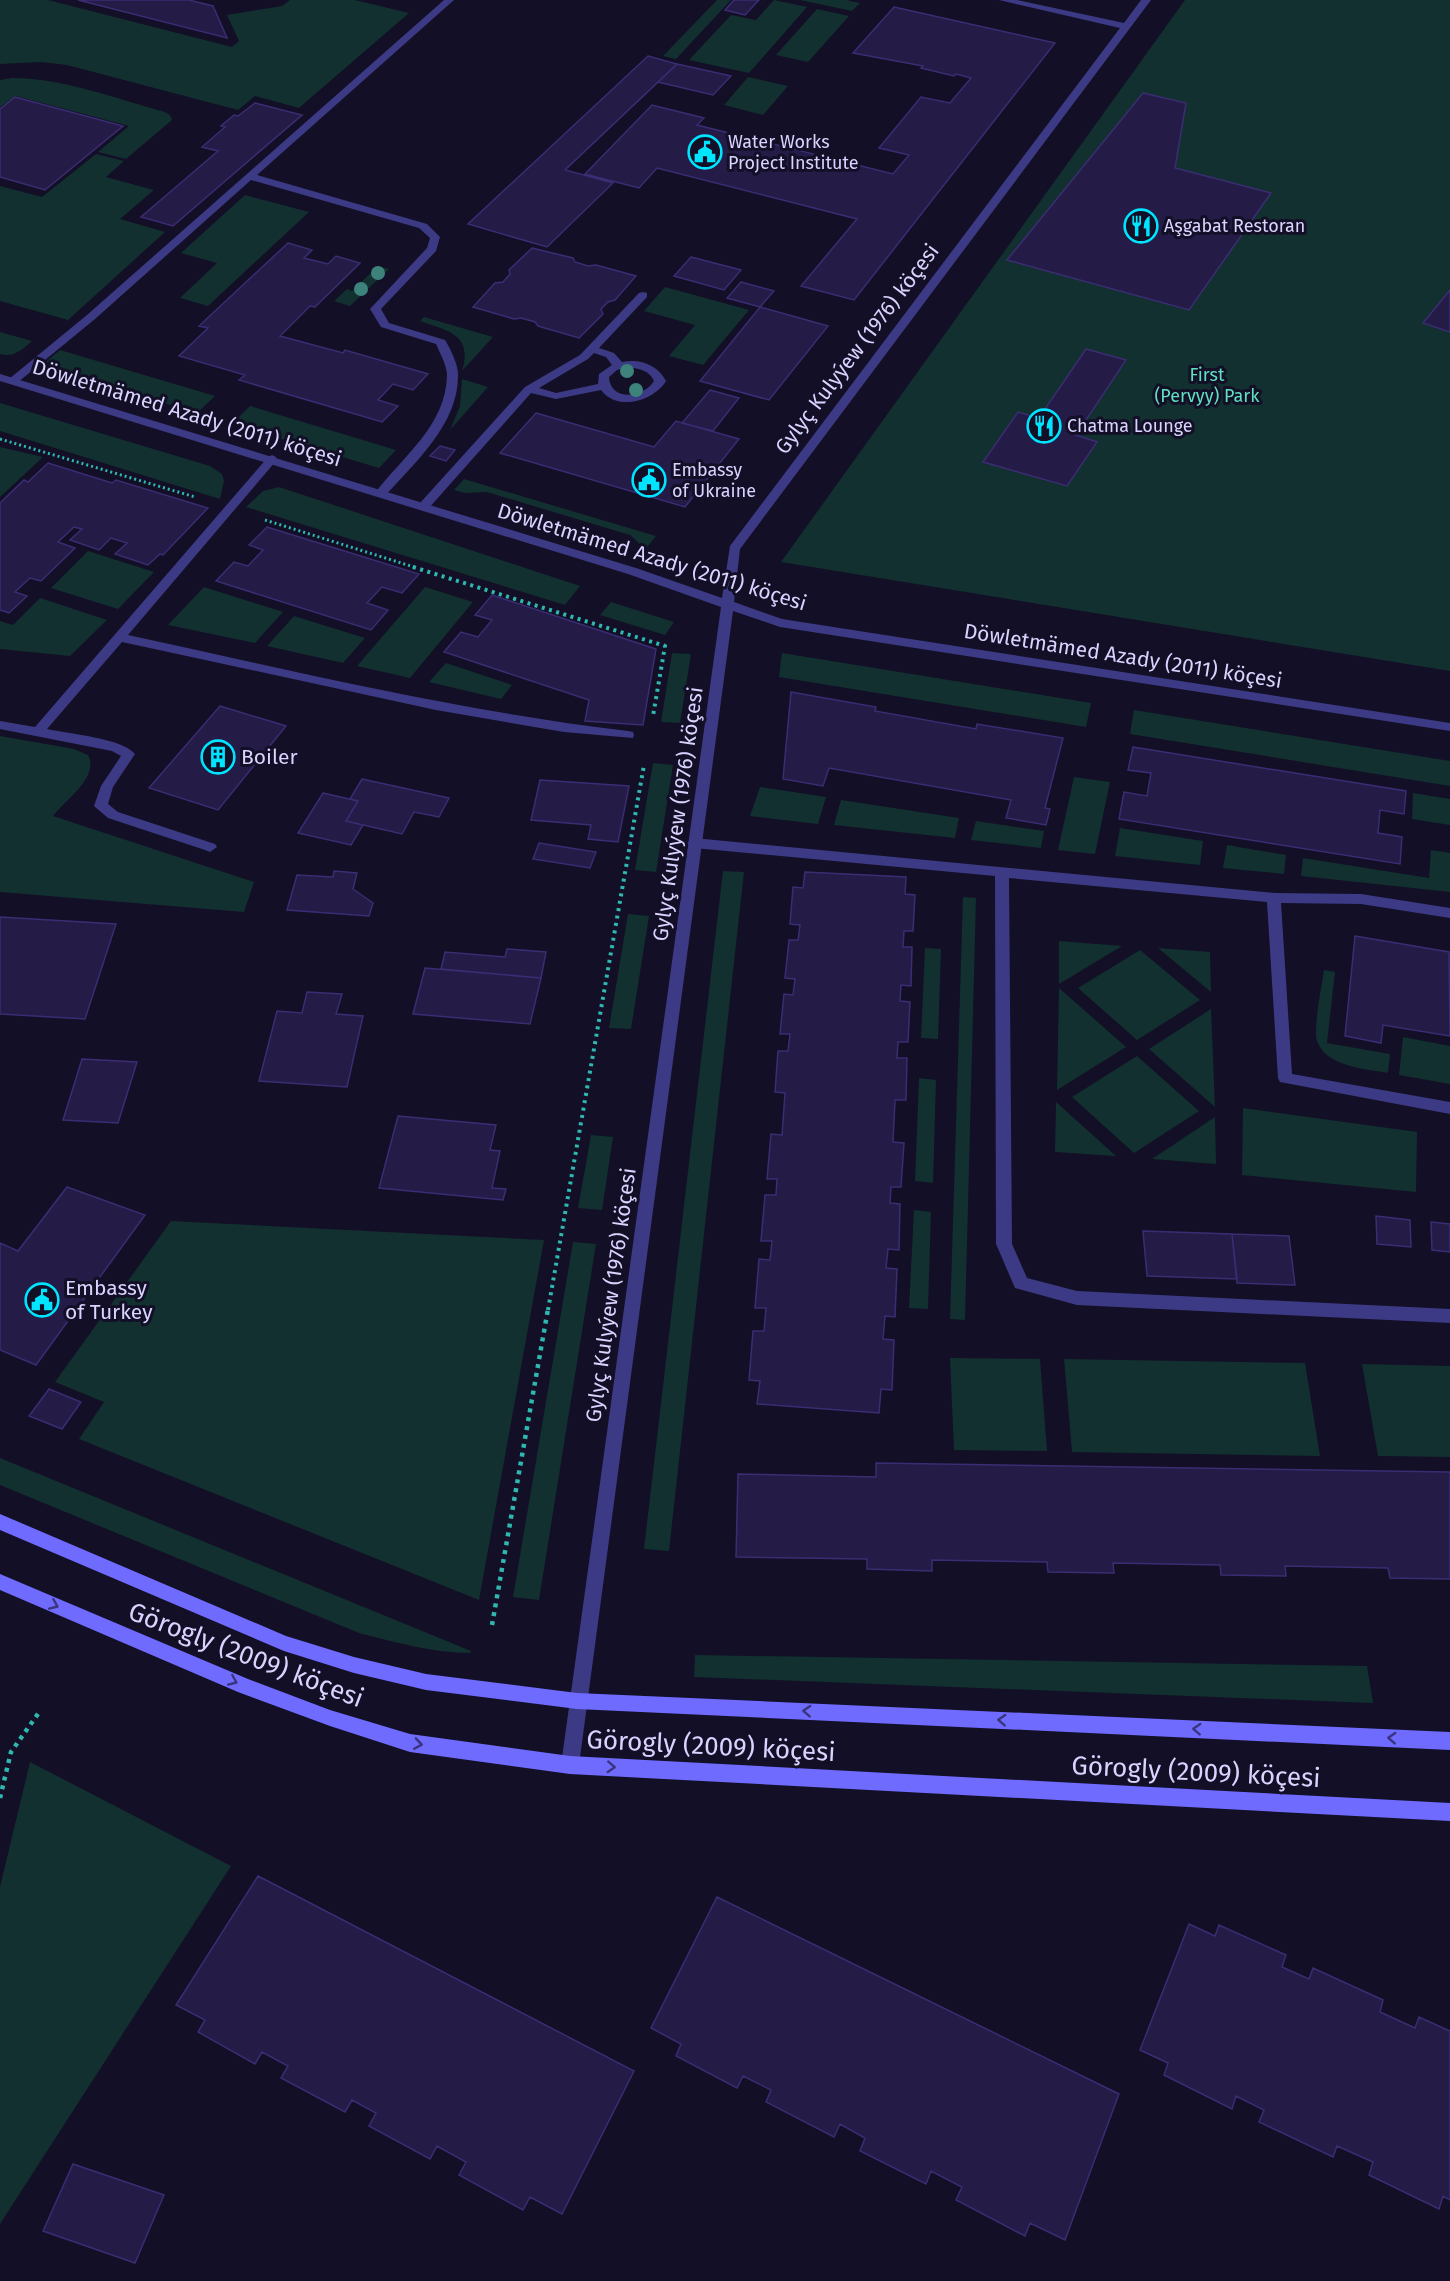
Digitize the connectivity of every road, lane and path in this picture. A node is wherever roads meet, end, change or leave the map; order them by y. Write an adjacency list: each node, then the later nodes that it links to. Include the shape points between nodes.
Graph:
1 (449, 0): 5 (street)
2 (1004, 0): 4 (street)
3 (1146, 0): 4 (street, Gylyç Kulyýew (1976) köçesi)
4 (1126, 26): 18 (street, Gylyç Kulyýew (1976) köçesi, via 734,549)
5 (251, 177): 10 (street); 15 (street, via 423,226 435,237 432,249 375,309 385,325 441,342 453,373 448,401 435,431)
6 (643, 295): 7 (street)
7 (592, 349): 8 (street, via 610,355); 12 (street)
8 (619, 366): 11 (street, via 603,376); 11 (street, via 636,364 651,368 660,376 659,386 650,394 634,398 618,396)
9 (0, 377): 10 (street, Döwletmämed Azady (2011) köçesi)
10 (13, 381): 14 (street, Döwletmämed Azady (2011) köçesi)
11 (604, 386): 12 (street, via 556,396)
12 (529, 388): 16 (street)
13 (0, 439): 17 (path)
14 (272, 459): 15 (street, Döwletmämed Azady (2011) köçesi); 17 (street)
15 (381, 493): 16 (street, Döwletmämed Azady (2011) köçesi)
16 (424, 506): 18 (street, Döwletmämed Azady (2011) köçesi)
17 (230, 509): 19 (street); 20 (path, via 665,646)
18 (728, 604): 22 (street, Döwletmämed Azady (2011) köçesi, via 780,622); 26 (street, Gylyç Kulyýew (1976) köçesi)
19 (119, 637): 23 (street); 24 (street, via 427,703 563,728)
20 (652, 721)
21 (0, 725): 23 (street)
22 (1450, 727)
23 (38, 732): 27 (street, via 115,747 128,754 101,795 101,806 113,815)
24 (628, 735)
25 (645, 756): 35 (path)
26 (694, 843): 28 (street); 36 (street, Gylyç Kulyýew (1976) köçesi)
27 (210, 847)
28 (1002, 872): 29 (street); 32 (street, via 1004,1244 1021,1283 1077,1298)
29 (1274, 898): 30 (street, via 1361,900); 31 (street, via 1285,1078)
30 (1450, 913)
31 (1450, 1108)
32 (1450, 1316)
33 (0, 1522): 36 (street, Görogly (2009) köçesi, via 284,1642 354,1665 426,1682)
34 (0, 1582): 39 (street, Görogly (2009) köçesi, one-way to 39, via 244,1686 330,1718 410,1743)
35 (492, 1625)
36 (577, 1701): 38 (street, Görogly (2009) köçesi, one-way to 36); 39 (street, Gylyç Kulyýew (1976) köçesi)
37 (40, 1711): 40 (path, via 12,1752)
38 (1450, 1741)
39 (570, 1765): 42 (street, Görogly (2009) köçesi, one-way to 42)
40 (2, 1784): 41 (path)
41 (0, 1798)
42 (1450, 1812)

